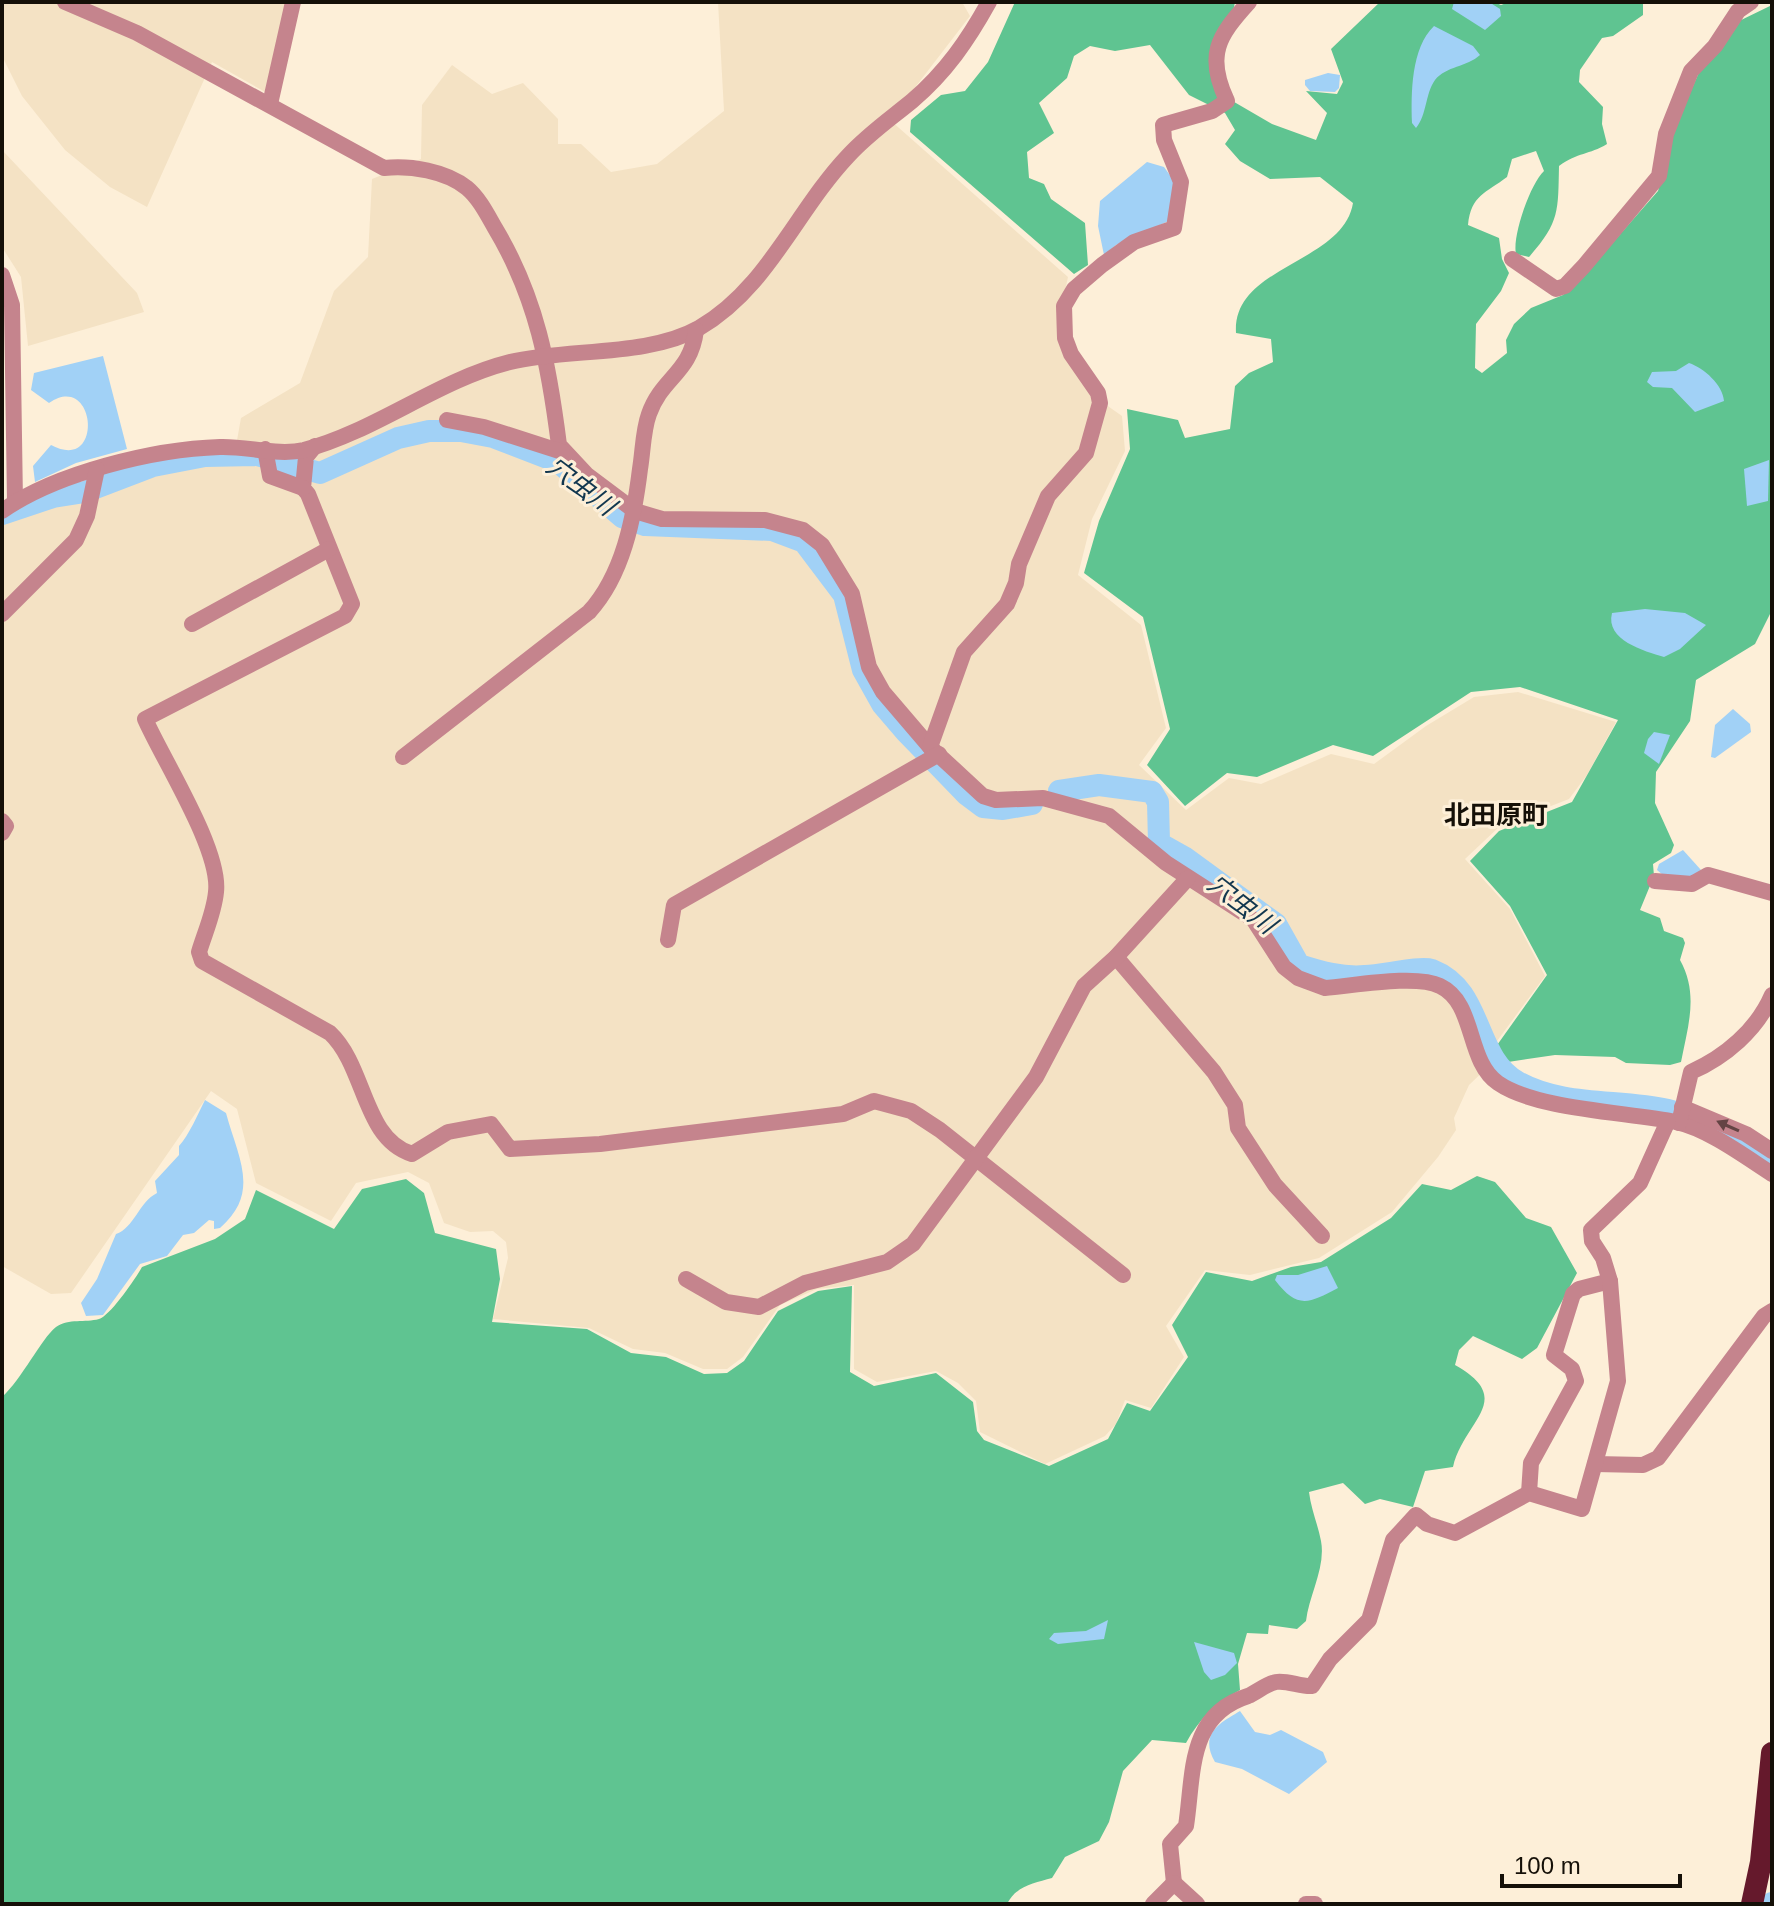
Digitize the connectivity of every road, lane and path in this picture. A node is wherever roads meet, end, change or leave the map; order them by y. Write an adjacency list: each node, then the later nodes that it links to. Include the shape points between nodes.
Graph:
1 (65, 2): 6 (street, via 137,33)
2 (293, 2): 6 (street)
3 (989, 2): 9 (street, via 956,58 847,156 759,278)
4 (1249, 2): 23 (street, via 1217,45 1214,65 1227,101 1212,111 1163,125 1181,182 1174,228 1134,242 1074,289 1064,306 1068,346 1100,403 1086,453 1048,496 1007,604 964,652)
5 (1751, 2): 7 (street, via 1691,71 1666,134 1659,176 1584,266 1556,289)
6 (270, 104): 10 (street, via 384,168 413,168 465,186 517,265)
7 (1512, 259)
8 (2, 275): 11 (street, via 12,305)
9 (696, 330): 10 (street); 19 (street, via 693,353 658,393 647,417)
10 (547, 356): 13 (street, via 508,362); 15 (street)
11 (8, 416): 18 (street)
12 (447, 420): 15 (street)
13 (315, 446): 14 (street); 17 (street, via 306,457)
14 (265, 449): 16 (street, via 193,449); 17 (street, via 270,476)
15 (562, 452): 19 (street)
16 (97, 469): 18 (street); 21 (street, via 76,540)
17 (303, 488): 20 (street)
18 (9, 506)
19 (635, 511): 23 (street, via 662,519 782,522 815,539 852,594 869,667 883,692); 24 (street, via 607,592 589,612)
20 (329, 549): 22 (street); 35 (street, via 352,604 345,616 145,719 214,870 217,889 199,952 202,961 343,1045 379,1130 398,1150 412,1154 448,1132 491,1124 510,1149 600,1144 843,1114 874,1101 911,1111)
21 (2, 614)
22 (192, 624)
23 (935, 751): 27 (street, via 983,796 1043,798 1109,816); 30 (street, via 674,905)
24 (403, 757)
25 (2, 821): 26 (street)
26 (2, 833)
27 (1188, 878): 31 (street); 33 (street, via 1253,919 1284,967 1315,985 1420,982 1443,987 1461,1010 1482,1066 1514,1092)
28 (1655, 881): 29 (street, via 1692,884 1708,875)
29 (1772, 893)
30 (668, 940)
31 (1116, 957): 35 (street, via 1084,986 1036,1077); 37 (street, via 1214,1072 1235,1105 1238,1128 1275,1185)
32 (1772, 995): 33 (street, via 1760,1019 1723,1055 1691,1072)
33 (1677, 1117): 34 (street, one-way to 33, via 1746,1134); 36 (street); 40 (street, via 1640,1183 1591,1230)
34 (1772, 1151)
35 (973, 1158): 38 (street); 39 (street, via 913,1244 887,1262 805,1283 759,1307 726,1302)
36 (1772, 1174)
37 (1322, 1236)
38 (1123, 1275)
39 (686, 1279)
40 (1610, 1281): 42 (street, via 1618,1381); 43 (street, via 1573,1294 1554,1355 1572,1369 1576,1381 1531,1463)
41 (1772, 1311): 42 (street, via 1658,1458 1643,1465)
42 (1595, 1464): 43 (street, via 1582,1509)
43 (1529, 1493): 45 (street, via 1455,1533 1416,1515 1410,1518 1393,1540 1369,1620 1330,1659 1312,1686 1278,1681 1219,1711 1202,1730 1187,1792 1186,1826 1170,1844)
44 (1772, 1753): 50 (highway)
45 (1174, 1883): 46 (street); 47 (street)
46 (1153, 1904)
47 (1197, 1904)
48 (1306, 1904): 49 (street)
49 (1315, 1904)
50 (1752, 1904)

